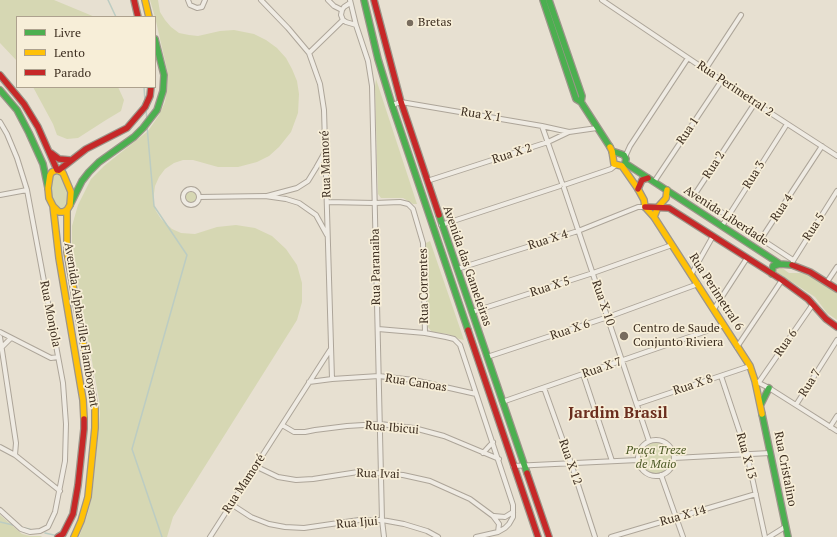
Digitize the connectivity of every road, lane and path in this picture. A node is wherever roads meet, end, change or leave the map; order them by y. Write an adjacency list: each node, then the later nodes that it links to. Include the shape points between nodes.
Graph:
1 (134, 0): 15 (street)
2 (145, 0): 16 (street)
3 (188, 0): 4 (street, via 190,5 197,8 204,5)
4 (205, 0)
5 (261, 0): 20 (street, Rua Mamoré)
6 (328, 0): 13 (street)
7 (364, 0): 30 (street, Avenida das Gameleiras)
8 (374, 0): 27 (street, Avenida das Gameleiras)
9 (543, 0): 28 (street, via 571,87 576,99)
10 (549, 0): 28 (street, via 582,96)
11 (602, 0): 21 (street, Rua Perimetral 2)
12 (350, 1): 13 (street); 18 (street, Rua Paranaiba)
13 (342, 10): 17 (street)
14 (741, 15): 22 (street)
15 (138, 16)
16 (150, 16)
17 (343, 20): 18 (street); 20 (street)
18 (356, 25): 63 (street, Rua Paranaiba, via 368,61 372,86)
19 (156, 43): 65 (street, via 164,75 163,91 157,110 134,137 89,172)
20 (309, 53): 39 (street, Rua Mamoré, via 320,84)
21 (688, 58): 22 (street, Rua Perimetral 2); 41 (street)
22 (705, 70): 24 (street, Rua Perimetral 2)
23 (0, 74): 38 (street, via 24,104)
24 (722, 80): 29 (street, Rua Perimetral 2); 49 (street, Rua 1)
25 (150, 88): 44 (street, via 150,96 145,107 127,128 86,148)
26 (0, 90): 51 (street, via 16,110 29,133 43,164)
27 (401, 102): 30 (street, Rua X 1); 33 (street, Rua X 1); 48 (street, Avenida das Gameleiras)
28 (581, 102): 34 (street)
29 (755, 103): 32 (street, Rua Perimetral 2); 69 (street, Rua 2, via 695,194)
30 (392, 105): 79 (street, Avenida das Gameleiras)
31 (0, 122): 53 (street, Rua Monjola, via 17,158)
32 (787, 124): 37 (street, Rua Perimetral 2); 69 (street, Rua 3)
33 (542, 126): 35 (street, Rua X 1); 36 (street, Rua X 10)
34 (597, 128): 35 (street, Rua X 2); 40 (street)
35 (569, 132): 36 (street, Rua X 2)
36 (548, 142): 48 (street, Rua X 2); 50 (street, Rua X 10)
37 (822, 146): 42 (street, Rua Perimetral 2); 80 (street, Rua 4, via 763,236 764,241)
38 (48, 149): 44 (street, via 59,159); 46 (street)
39 (326, 151): 56 (street, via 308,181); 62 (street, Rua Mamoré)
40 (612, 151): 41 (street, Avenida Liberdade); 43 (street)
41 (622, 155): 43 (street); 47 (street, Avenida Liberdade, via 625,163)
42 (837, 156)
43 (613, 158): 45 (street)
44 (70, 160): 46 (street)
45 (616, 166): 50 (street); 52 (street, via 622,166)
46 (58, 170): 51 (street, via 50,175); 65 (street, via 69,185)
47 (648, 178): 49 (street, Avenida Liberdade); 52 (street, via 642,180)
48 (426, 181): 71 (street, Avenida das Gameleiras)
49 (654, 182): 54 (street, Avenida Liberdade)
50 (562, 185): 71 (street); 73 (street, Rua X 10)
51 (48, 188): 64 (street, Avenida Alphaville Flamboyant)
52 (638, 189): 61 (street)
53 (27, 190): 57 (street); 108 (street, Rua Monjola)
54 (667, 190): 68 (street, via 665,200); 72 (street, Avenida Liberdade)
55 (837, 191): 80 (street, Rua 5)
56 (286, 192): 58 (street); 60 (street)
57 (0, 195)
58 (265, 196): 59 (street); 60 (street)
59 (199, 197): 59 (street, via 195,190 190,188 184,191 182,197 184,202 191,205 196,204)
60 (286, 199): 74 (street, via 299,203 316,215)
61 (644, 200): 66 (street, Rua X 4); 67 (street)
62 (327, 202): 63 (street, Rua Correntes); 74 (street, Rua Mamoré)
63 (375, 203): 98 (street, Rua Paranaiba); 100 (street, Rua Correntes, via 400,202 408,204 413,209 423,243)
64 (53, 206): 65 (street, via 59,212); 158 (street, Avenida Alphaville Flamboyant, via 59,258 83,400 84,429 72,514 63,534)
65 (69, 207): 159 (street, Avenida Alphaville Flamboyant, via 67,252 95,409 88,497)
66 (638, 207): 67 (street, Rua X 4); 73 (street, Rua X 4)
67 (645, 207): 68 (street, Avenida Liberdade); 70 (street, Rua Perimetral 6)
68 (658, 207): 70 (street); 75 (street, Avenida Liberdade, via 669,208)
69 (728, 216): 72 (street, Rua 3)
70 (654, 217): 76 (street, Rua Perimetral 6)
71 (441, 225): 84 (street, Avenida das Gameleiras)
72 (722, 226): 77 (street, Avenida Liberdade)
73 (578, 231): 84 (street, Rua X 4); 85 (street, Rua X 10)
74 (327, 235): 106 (street, Rua Mamoré)
75 (714, 236): 78 (street, Avenida Liberdade); 86 (street)
76 (672, 245): 85 (street, Rua X 5); 86 (street, Rua Perimetral 6)
77 (764, 254): 81 (street, Avenida Liberdade); 82 (street, via 764,262)
78 (747, 258): 82 (street, Avenida Liberdade); 93 (street)
79 (444, 261): 84 (street, via 450,269); 145 (street, Avenida das Gameleiras)
80 (793, 262): 81 (street, Avenida Liberdade); 89 (street, Avenida Liberdade)
81 (780, 264): 87 (street, via 773,266)
82 (758, 265): 87 (street, Avenida Liberdade)
83 (837, 267): 89 (street)
84 (457, 269): 94 (street, Avenida das Gameleiras)
85 (593, 273): 94 (street, Rua X 5); 95 (street, Rua X 10)
86 (691, 274): 90 (street, Rua Perimetral 6)
87 (772, 274): 88 (street, Avenida Liberdade)
88 (782, 280): 92 (street, Avenida Liberdade); 105 (street)
89 (827, 282): 91 (street, Avenida Liberdade)
90 (698, 284): 93 (street, Rua Perimetral 6); 95 (street, Rua X 6)
91 (837, 289)
92 (813, 304): 97 (street, Avenida Liberdade); 115 (street, Rua 6)
93 (714, 309): 96 (street, Rua Perimetral 6)
94 (472, 312): 107 (street, Avenida das Gameleiras)
95 (608, 317): 107 (street, Rua X 6); 109 (street, Rua X 10)
96 (724, 326): 105 (street, Rua Perimetral 6); 109 (street, Rua X 7)
97 (837, 328)
98 (378, 329): 100 (street); 112 (street, Rua Paranaiba)
99 (0, 332): 102 (street)
100 (425, 334): 117 (street, via 454,339 460,345)
101 (0, 337): 104 (street)
102 (11, 338): 104 (street); 108 (street, via 51,358)
103 (837, 340): 125 (street, Rua 7)
104 (2, 347): 137 (street, via 16,443)
105 (738, 347): 110 (street, Rua Perimetral 6)
106 (330, 349): 114 (street, Rua Mamoré); 116 (street, Rua Mamoré)
107 (487, 357): 122 (street, Avenida das Gameleiras)
108 (58, 358): 148 (street, Rua Monjola, via 66,424 65,461)
109 (622, 361): 111 (street, Rua X 7); 123 (street, Rua X 10)
110 (750, 366): 113 (street, Rua X 8); 115 (street, Rua Perimetral 6)
111 (583, 374): 118 (street, Rua X 7); 141 (street)
112 (379, 376): 114 (street, Rua Canoas); 120 (street, Rua Canoas, via 414,380); 127 (street, Rua Paranaiba)
113 (721, 376): 123 (street, Rua X 8); 136 (street, Rua X 13)
114 (332, 379): 116 (street, Rua Canoas)
115 (757, 381): 119 (street); 124 (street, Rua Cristalino)
116 (309, 382): 128 (street, Rua Mamoré)
117 (472, 384): 120 (street); 121 (street)
118 (544, 388): 122 (street, Rua X 7); 142 (street, Rua X 12)
119 (769, 388): 124 (street); 125 (street)
120 (464, 391): 121 (street, Rua Canoas)
121 (476, 394): 132 (street)
122 (502, 402): 143 (street, Avenida das Gameleiras)
123 (637, 404): 131 (street, Rua X 10)
124 (760, 404): 135 (street, Rua Cristalino)
125 (796, 405): 129 (street)
126 (837, 416): 129 (street)
127 (380, 424): 128 (street, Rua Ibicui, via 304,432 294,432); 134 (street, Rua Ibicui, via 414,428 436,434); 146 (street, Rua Paranaiba)
128 (282, 425): 144 (street, Rua Mamoré)
129 (830, 427): 130 (street)
130 (837, 432)
131 (649, 441): 138 (street, via 655,439 666,443); 140 (street, via 640,448)
132 (493, 442): 134 (street); 139 (street)
133 (0, 447): 137 (street)
134 (483, 453): 139 (street, Rua Ibicui)
135 (770, 453): 136 (street); 156 (street, Rua Cristalino)
136 (746, 454): 138 (street); 149 (street, Rua X 13)
137 (15, 455): 148 (street)
138 (674, 458): 147 (street, via 670,469)
139 (499, 459): 152 (street)
140 (638, 460): 141 (street); 147 (street, via 646,473)
141 (612, 461): 142 (street)
142 (571, 463): 143 (street); 166 (street, Rua X 12)
143 (524, 465): 145 (street); 165 (street, Avenida das Gameleiras)
144 (256, 466): 146 (street, Rua Ivai, via 278,477 296,480 358,472); 150 (street, Rua Mamoré)
145 (513, 466): 164 (street, Avenida das Gameleiras)
146 (381, 472): 153 (street, Rua Ivai, via 430,481 470,499); 155 (street, Rua Paranaiba)
147 (662, 475): 154 (street)
148 (60, 491): 151 (street, Rua Monjola, via 48,527 40,531 30,532 21,529)
149 (756, 494): 154 (street, Rua X 14); 169 (street, Rua X 13)
150 (231, 504): 155 (street, Rua Ijui, via 251,517 285,527 304,528 359,520); 160 (street, Rua Mamoré)
151 (0, 510)
152 (514, 511): 153 (street, via 505,517); 157 (street, via 509,524)
153 (493, 516): 157 (street, via 499,524)
154 (676, 518): 167 (street, Rua X 14); 168 (street)
155 (382, 520): 161 (street, Rua Paranaiba); 162 (street, Rua Ijui, via 404,524)
156 (785, 527): 170 (street); 171 (street, Rua Cristalino)
157 (498, 532): 163 (street)
158 (58, 537)
159 (74, 537)
160 (210, 537)
161 (384, 537)
162 (438, 537)
163 (476, 537)
164 (538, 537)
165 (549, 537)
166 (595, 537)
167 (611, 537)
168 (683, 537)
169 (765, 537)
170 (769, 537)
171 (788, 537)

